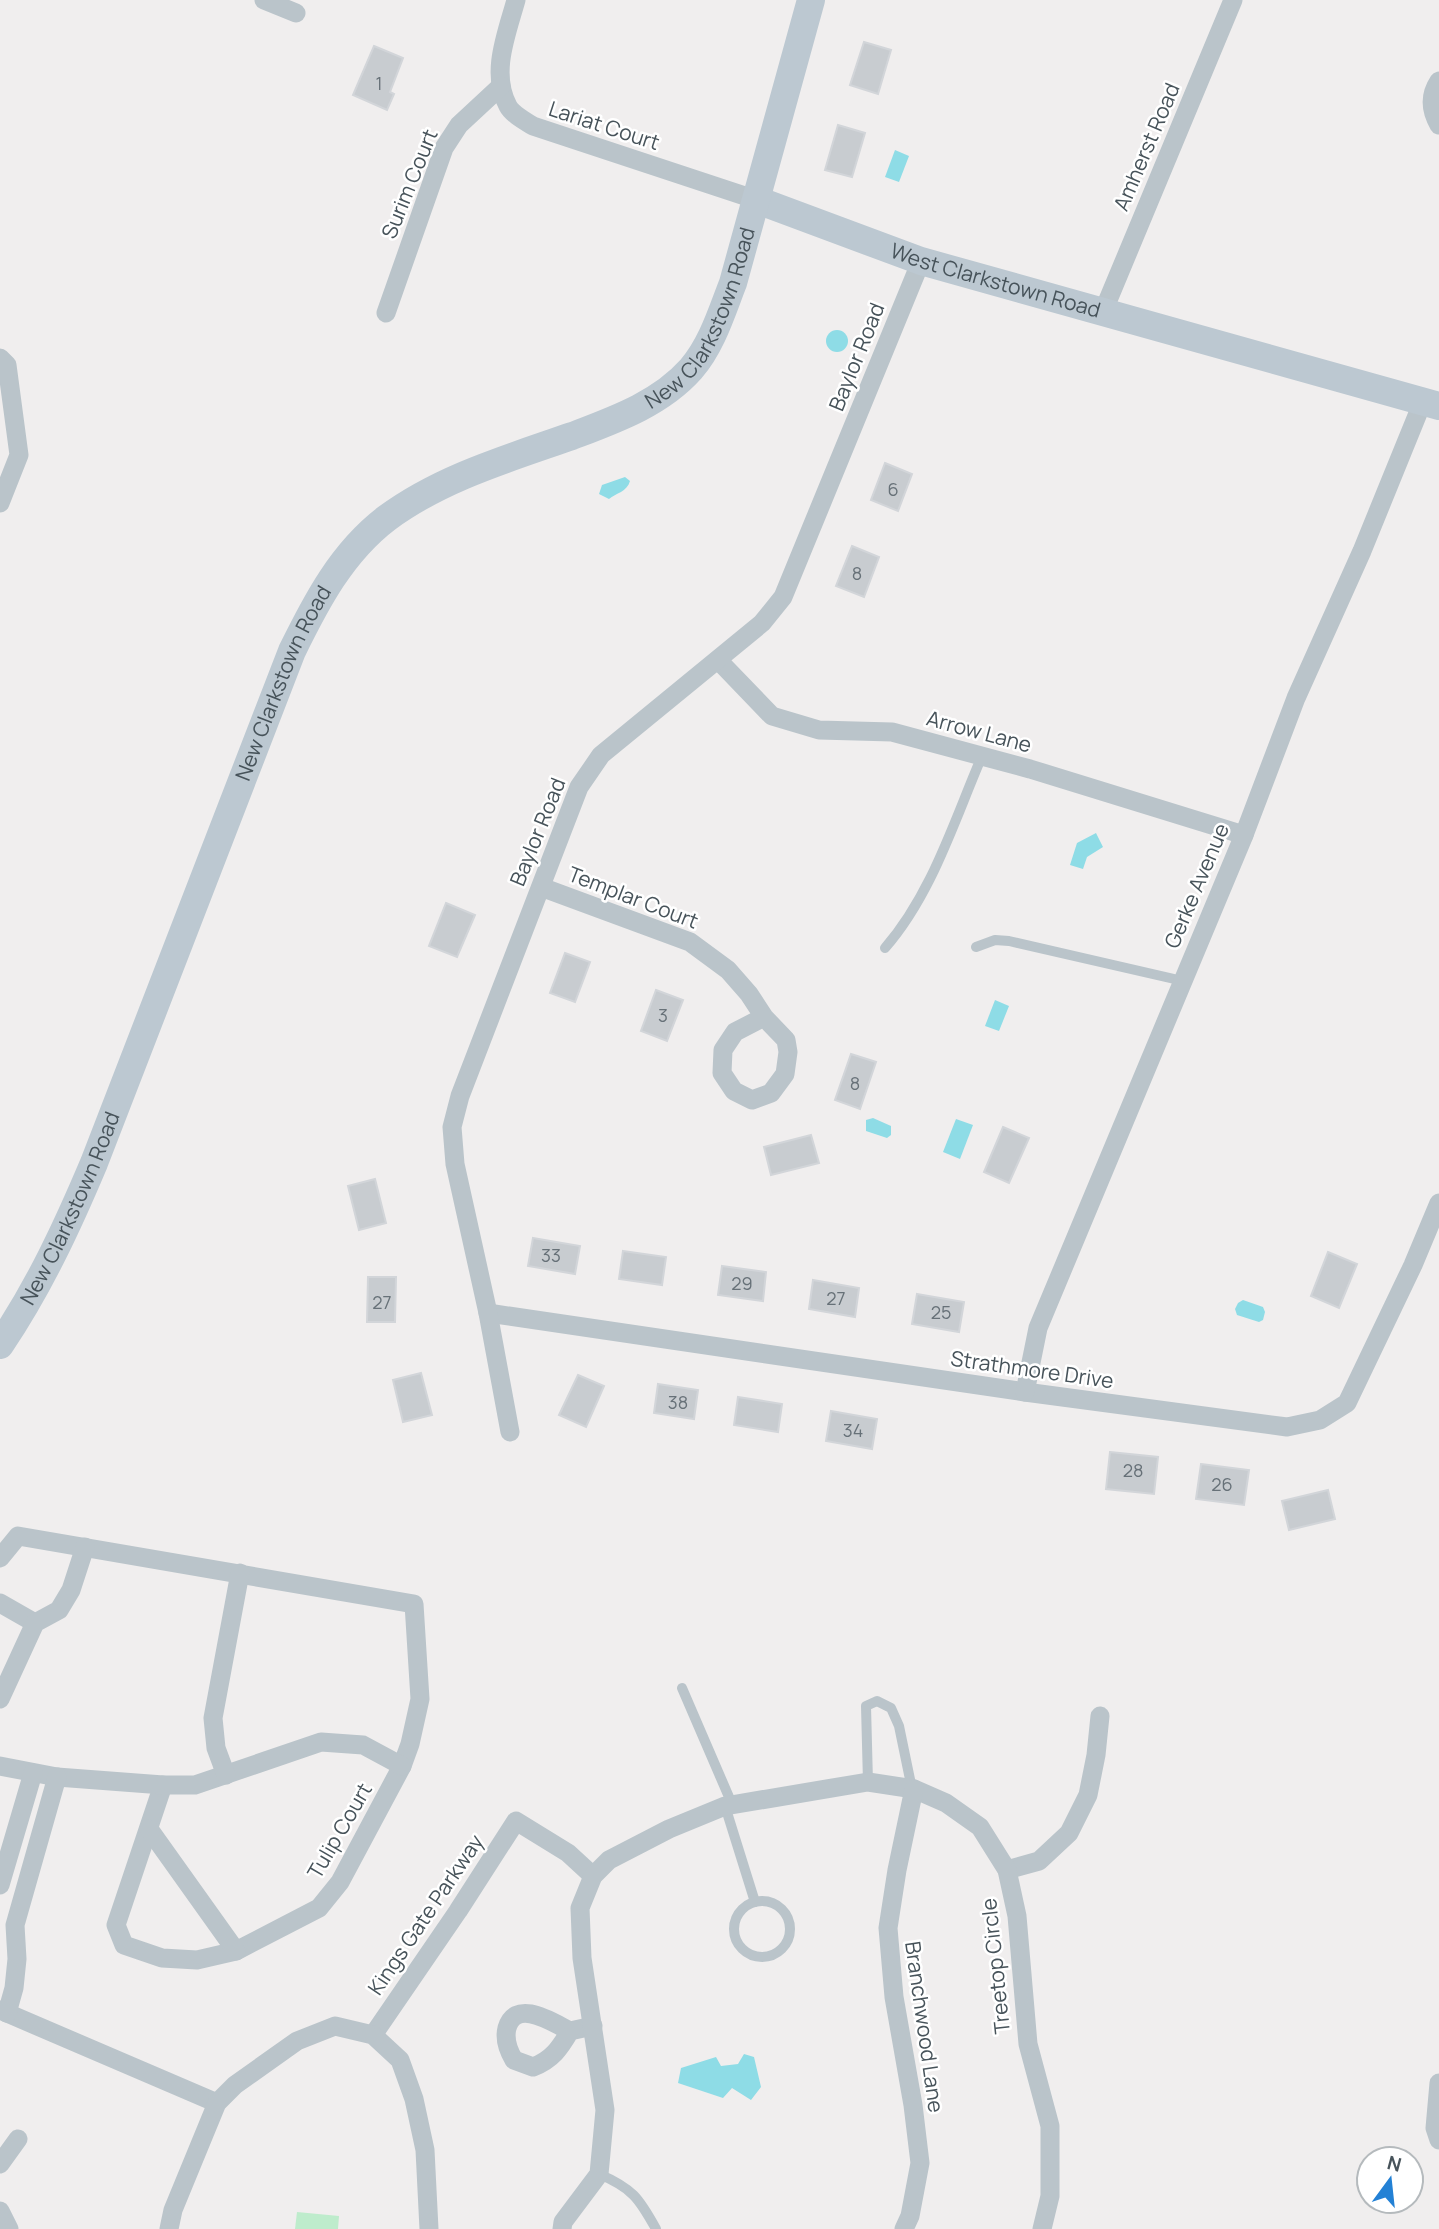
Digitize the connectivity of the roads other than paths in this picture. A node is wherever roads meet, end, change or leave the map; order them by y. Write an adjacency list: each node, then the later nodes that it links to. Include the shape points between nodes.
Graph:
1 (264, 0): 5 (street)
2 (516, 0): 7 (street, Lariat Court, via 500,55)
3 (811, 0): 9 (street)
4 (1233, 0): 11 (street, Amherst Road)
5 (296, 13)
6 (1439, 81): 8 (street, via 1431,106)
7 (501, 86): 9 (street, Lariat Court, via 509,109 533,126); 12 (street, Surim Court, via 459,125 444,148)
8 (1439, 125)
9 (757, 200): 10 (street, West Clarkstown Road); 26 (street, New Clarkstown Road, via 716,327 692,368 657,399 612,421 427,492 386,519 346,558 316,601 292,651 63,1237)
10 (921, 261): 11 (street, West Clarkstown Road); 16 (street, Baylor Road, via 783,597 762,623)
11 (1103, 312): 14 (street, West Clarkstown Road)
12 (386, 313)
13 (0, 358): 15 (street, via 7,365 19,455)
14 (1431, 404): 18 (street, Gerke Avenue, via 1296,698)
15 (0, 503)
16 (719, 661): 17 (street, Arrow Lane, via 772,716 819,730 892,732); 19 (street, Baylor Road, via 601,755 579,787)
17 (982, 756): 18 (street, Arrow Lane); 21 (lane, via 924,890)
18 (1244, 835): 22 (street, Gerke Avenue)
19 (541, 887): 23 (street, Templar Court, via 690,942 728,970); 25 (street, Baylor Road, via 452,1127 455,1164)
20 (976, 947): 22 (lane, via 995,940 1010,941)
21 (885, 948)
22 (1183, 981): 27 (street, Gerke Avenue, via 1038,1328)
23 (764, 1017)
24 (1439, 1203): 27 (street, Strathmore Drive, via 1347,1403 1320,1420 1287,1427)
25 (488, 1313): 27 (street, Strathmore Drive); 28 (street, Baylor Road)
26 (0, 1345)
27 (1025, 1392)
28 (510, 1432)
29 (85, 1547): 30 (street, via 18,1536); 31 (street); 33 (street, via 59,1610)
30 (0, 1558)
31 (240, 1573): 38 (street, Tulip Court, via 414,1604 420,1699); 40 (street, via 213,1718 216,1748)
32 (0, 1603): 33 (street)
33 (35, 1623): 35 (street)
34 (682, 1688): 45 (lane)
35 (0, 1699)
36 (1100, 1716): 47 (street, via 1088,1795 1069,1833 1039,1861)
37 (0, 1766): 39 (street)
38 (402, 1766): 40 (street, via 363,1745 321,1742); 51 (street, Tulip Court, via 340,1882 319,1908)
39 (33, 1773): 41 (street); 49 (street)
40 (226, 1775): 43 (street, via 195,1785)
41 (57, 1777): 43 (street); 52 (street, via 15,1925 14,1988)
42 (868, 1782): 44 (street, Treetop Circle); 44 (lane, via 866,1706 877,1701 891,1708 899,1726); 45 (street, Treetop Circle)
43 (163, 1785): 46 (street, Tulip Court)
44 (913, 1789): 47 (street, Treetop Circle, via 946,1802 980,1827); 68 (street, Branchwood Lane, via 888,1928 919,2163)
45 (728, 1805): 48 (street, Treetop Circle, via 609,1860); 50 (lane)
46 (149, 1829): 51 (street); 51 (street, Tulip Court, via 116,1925 124,1945 162,1958 197,1960)
47 (1007, 1870): 69 (street, Treetop Circle, via 1017,1916 1028,2044 1051,2126 1050,2196)
48 (593, 1876): 53 (street, Treetop Circle, via 580,1908); 55 (street, Kings Gate Parkway, via 568,1853 516,1821)
49 (0, 1885)
50 (755, 1902): 50 (lane, via 773,1904 787,1917 786,1944 772,1956 745,1952 735,1938 735,1920)
51 (236, 1951)
52 (4, 2011): 57 (street)
53 (593, 2026): 54 (street); 61 (street, Treetop Circle, via 605,2110)
54 (570, 2031)
55 (373, 2035): 57 (street, via 335,2026 297,2041); 65 (street, via 400,2060 414,2099 425,2150)
56 (1439, 2083): 59 (street, via 1435,2128)
57 (217, 2103): 64 (street)
58 (19, 2139): 60 (street)
59 (1439, 2140)
60 (0, 2164)
61 (599, 2174): 66 (street); 67 (lane, via 623,2184 642,2203)
62 (0, 2211): 63 (street)
63 (9, 2229)
64 (169, 2229)
65 (429, 2229)
66 (562, 2229)
67 (656, 2229)
68 (904, 2229)
69 (1042, 2229)

